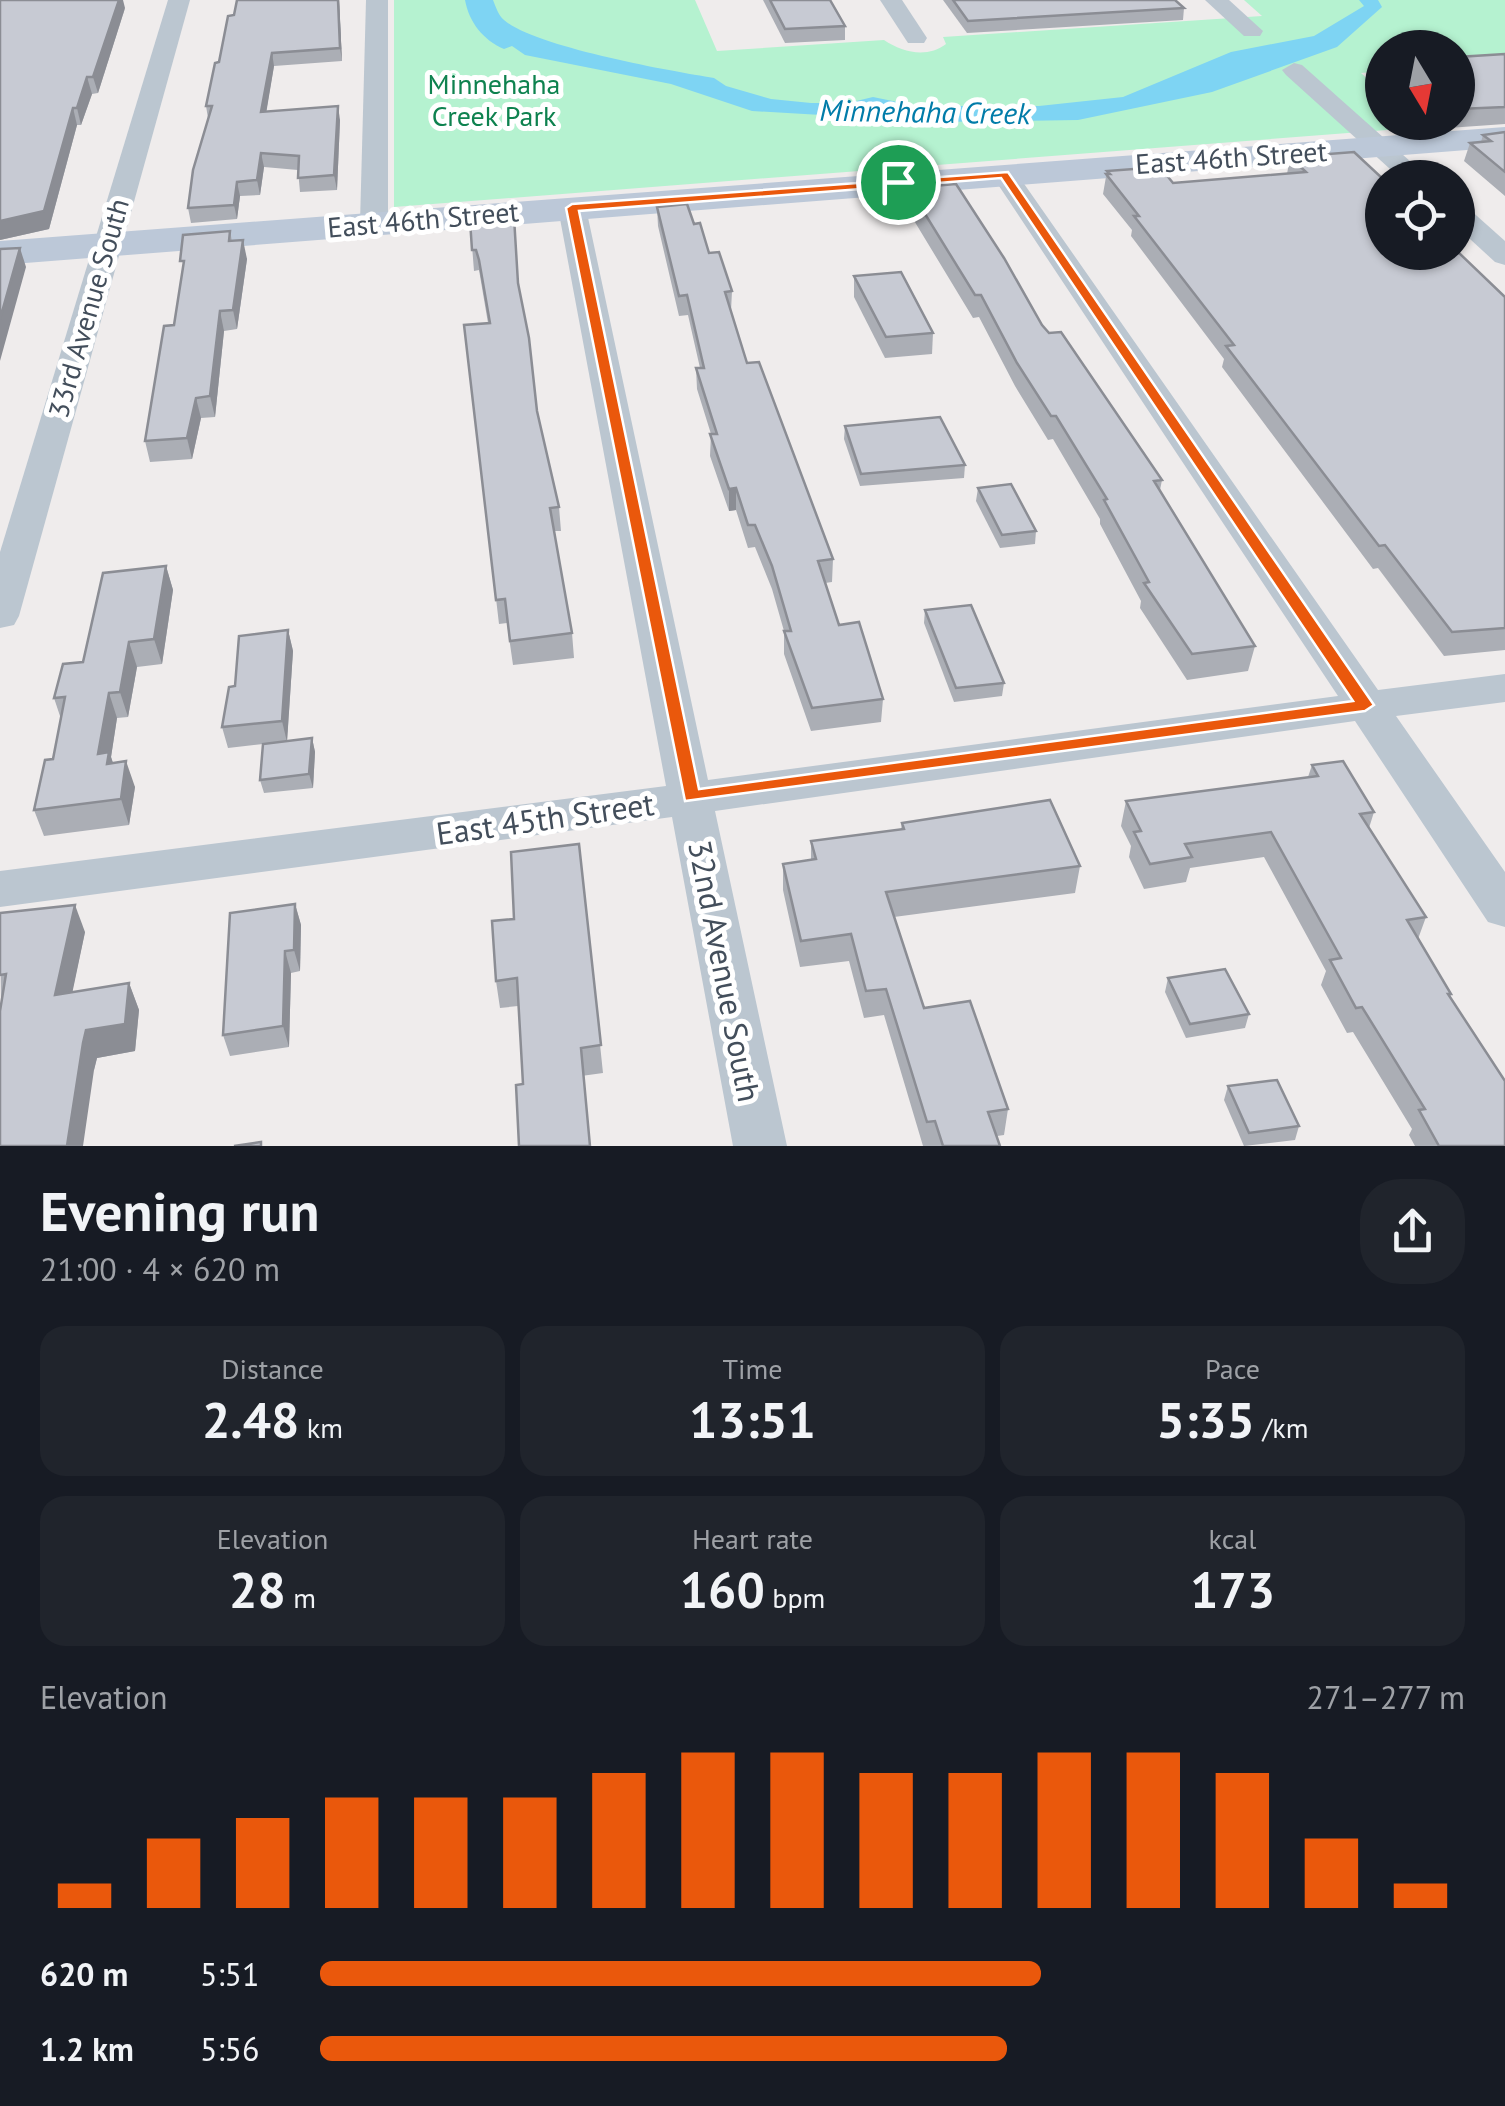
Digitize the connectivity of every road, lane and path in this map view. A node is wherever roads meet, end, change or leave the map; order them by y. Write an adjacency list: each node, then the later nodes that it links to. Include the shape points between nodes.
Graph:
1 (178, 0): 15 (street, 33rd Avenue South)
2 (377, 0): 13 (street)
3 (891, 0): 6 (street)
4 (1216, 0): 5 (street)
5 (1252, 31)
6 (916, 38)
7 (1294, 70): 9 (street)
8 (1505, 137): 9 (street, East 46th Street)
9 (1381, 146): 10 (street); 11 (street, East 46th Street)
10 (1396, 160)
11 (1004, 174): 12 (street, East 46th Street); 20 (street)
12 (572, 208): 13 (street, East 46th Street); 21 (street, 32nd Avenue South)
13 (374, 223): 15 (street, East 46th Street)
14 (1475, 229): 17 (street)
15 (106, 244): 16 (street, East 46th Street); 18 (street, 33rd Avenue South)
16 (0, 253)
17 (1505, 256)
18 (0, 616)
19 (1505, 688): 20 (street, East 45th Street)
20 (1365, 705): 21 (street, East 45th Street); 23 (street)
21 (692, 796): 22 (street, East 45th Street, via 318,852); 24 (street, 32nd Avenue South)
22 (0, 890)
23 (1505, 909)
24 (760, 1146)

